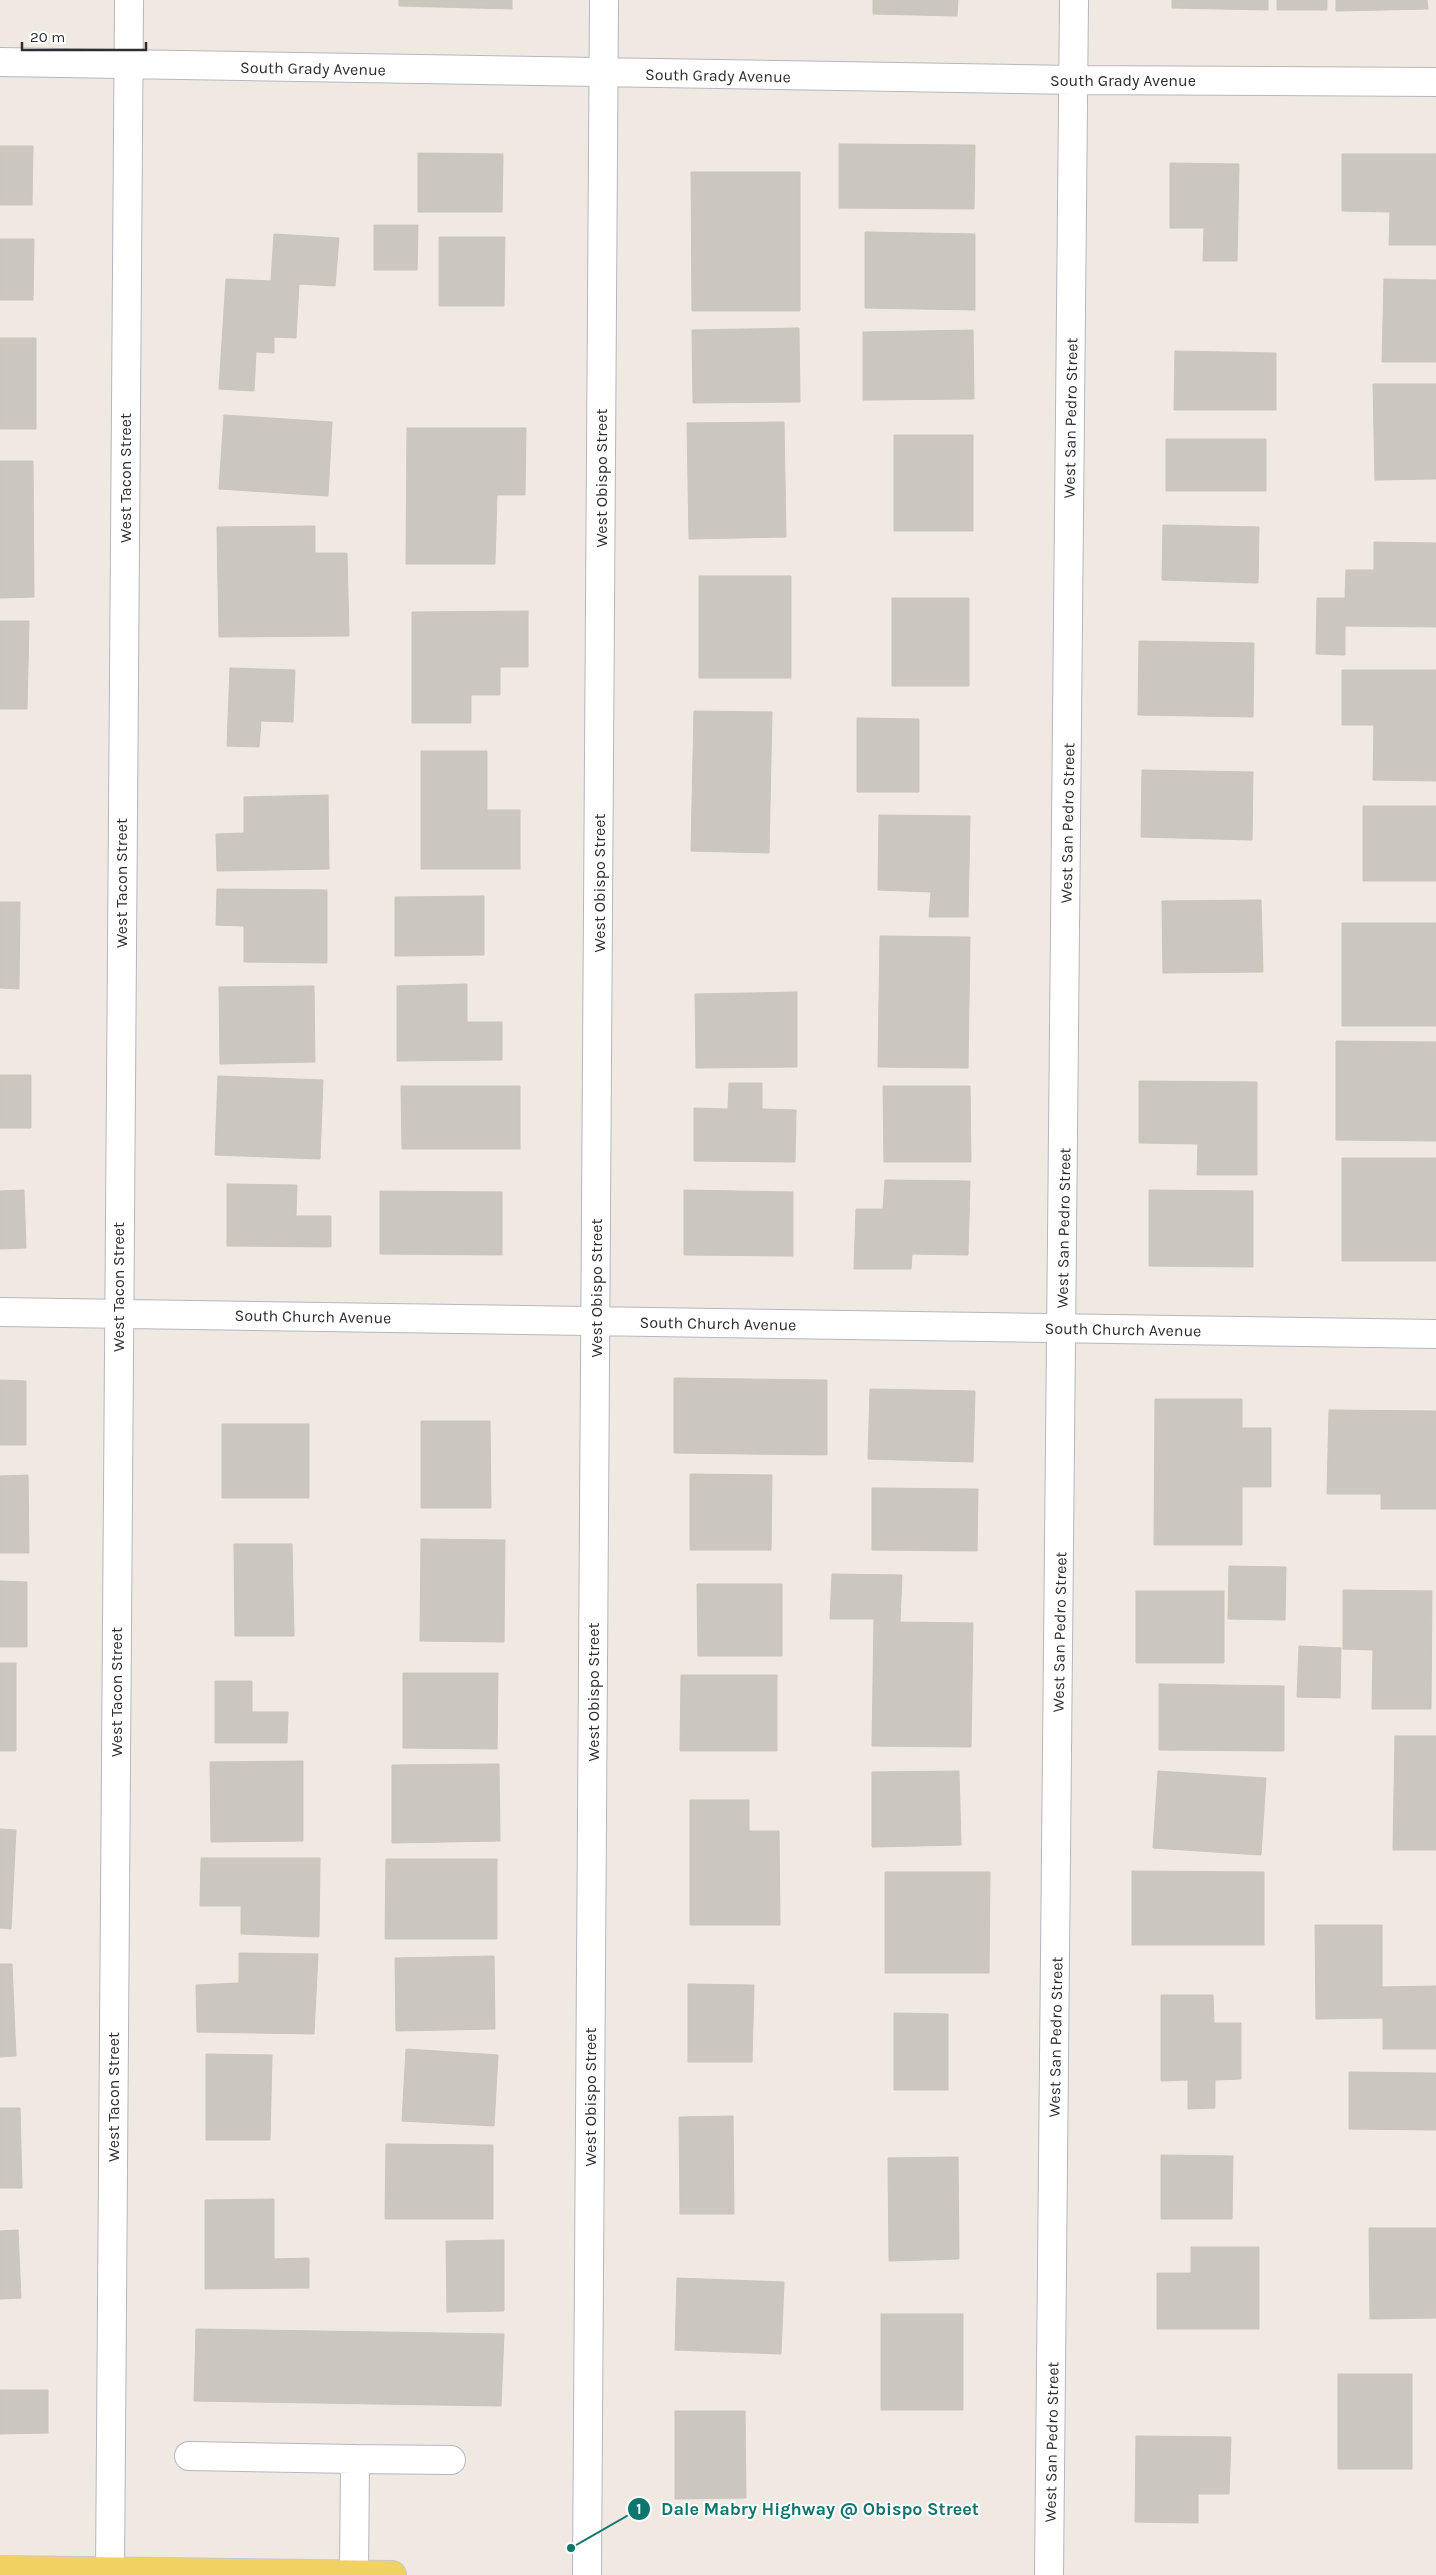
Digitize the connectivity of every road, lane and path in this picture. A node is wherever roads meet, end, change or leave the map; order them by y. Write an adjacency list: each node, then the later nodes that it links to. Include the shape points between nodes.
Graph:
1 (129, 0): 5 (street, West Tacon Street)
2 (604, 0): 6 (street, West Obispo Street)
3 (1074, 0): 7 (street, West San Pedro Street)
4 (0, 62): 5 (street, South Grady Avenue)
5 (128, 64): 6 (street, South Grady Avenue); 10 (street, West Tacon Street)
6 (604, 74): 7 (street, South Grady Avenue); 11 (street, West Obispo Street)
7 (1073, 80): 8 (street, South Grady Avenue); 12 (street, West San Pedro Street)
8 (1436, 82)
9 (0, 1312): 10 (street, South Church Avenue)
10 (118, 1313): 11 (street, South Church Avenue); 18 (street, West Tacon Street)
11 (596, 1321): 12 (street, South Church Avenue); 21 (street, West Obispo Street)
12 (1062, 1328): 13 (street, South Church Avenue); 22 (street, West San Pedro Street)
13 (1436, 1334)
14 (189, 2456): 15 (street)
15 (355, 2459): 16 (street); 19 (street)
16 (451, 2460)
17 (0, 2570): 18 (main road)
18 (110, 2573): 19 (main road)
19 (354, 2575): 20 (main road)
20 (392, 2575)
21 (587, 2575)
22 (1050, 2575)

